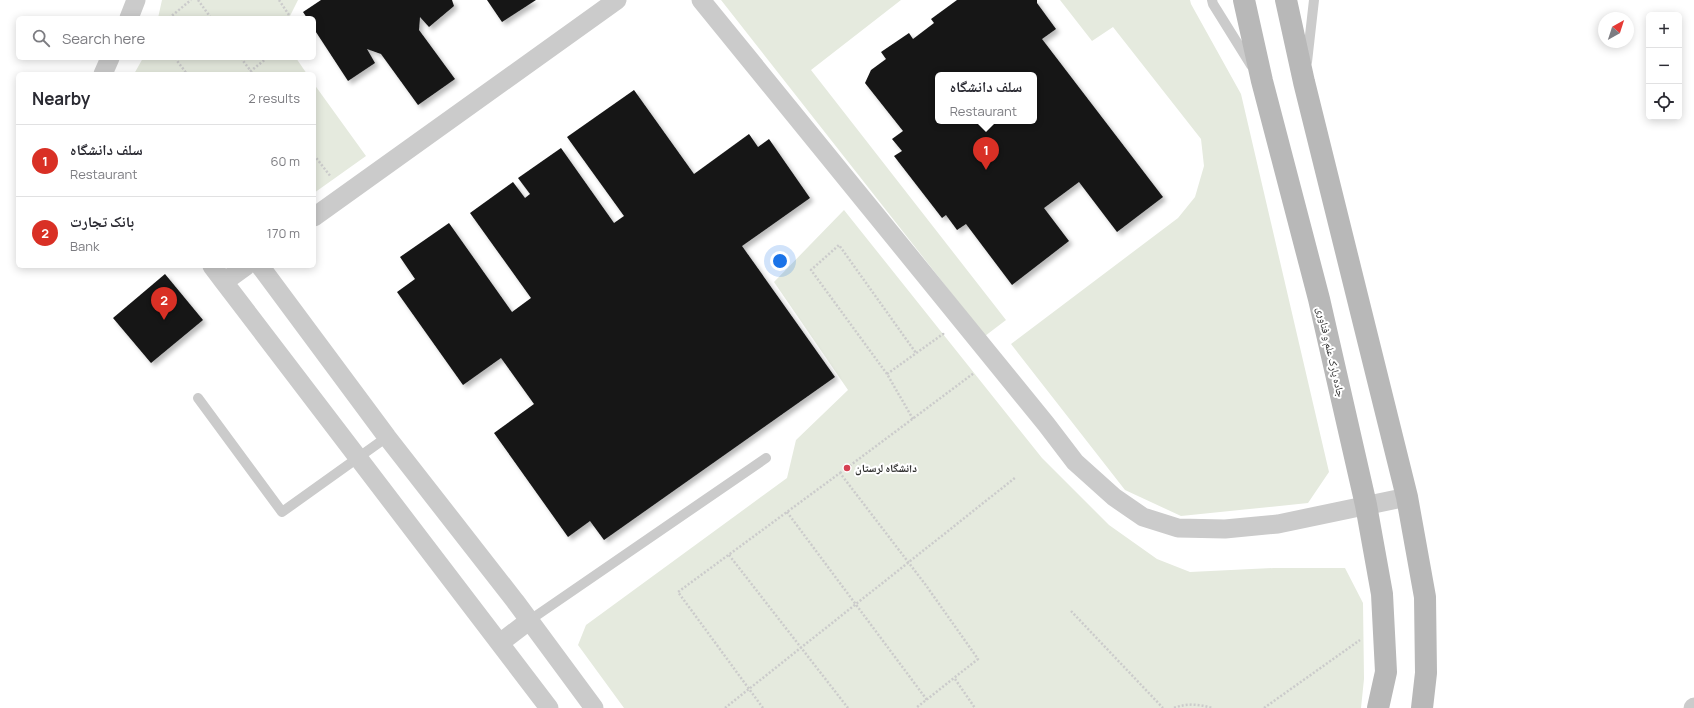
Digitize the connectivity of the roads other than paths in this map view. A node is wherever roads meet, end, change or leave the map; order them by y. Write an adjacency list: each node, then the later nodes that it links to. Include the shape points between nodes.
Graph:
1 (136, 0): 8 (street)
2 (617, 0): 13 (street)
3 (701, 0): 23 (street, via 1075,462 1114,497 1143,517 1178,528 1225,529 1278,524)
4 (1212, 0): 11 (lane)
5 (1244, 0): 11 (street, جاده پارک علم و فناوری)
6 (1286, 0): 12 (street)
7 (1314, 0): 12 (lane)
8 (130, 16)
9 (109, 60): 10 (street)
10 (103, 72)
11 (1262, 81): 23 (street, جاده پارک علم و فناوری, via 1319,299)
12 (1304, 82): 22 (street)
13 (316, 216)
14 (214, 268): 17 (street)
15 (243, 268): 17 (street)
16 (261, 268): 19 (street)
17 (224, 282): 20 (street)
18 (198, 398): 20 (lane, via 282,512)
19 (387, 436): 20 (lane); 24 (street)
20 (358, 458): 25 (street)
21 (766, 458): 24 (lane)
22 (1407, 497): 23 (street); 29 (street, via 1425,597 1426,672)
23 (1366, 505): 28 (street, جاده پارک علم و فناوری, via 1382,594 1386,672)
24 (530, 620): 25 (street); 27 (street)
25 (500, 643): 26 (street)
26 (549, 708)
27 (594, 708)
28 (1378, 708)
29 (1422, 708)

